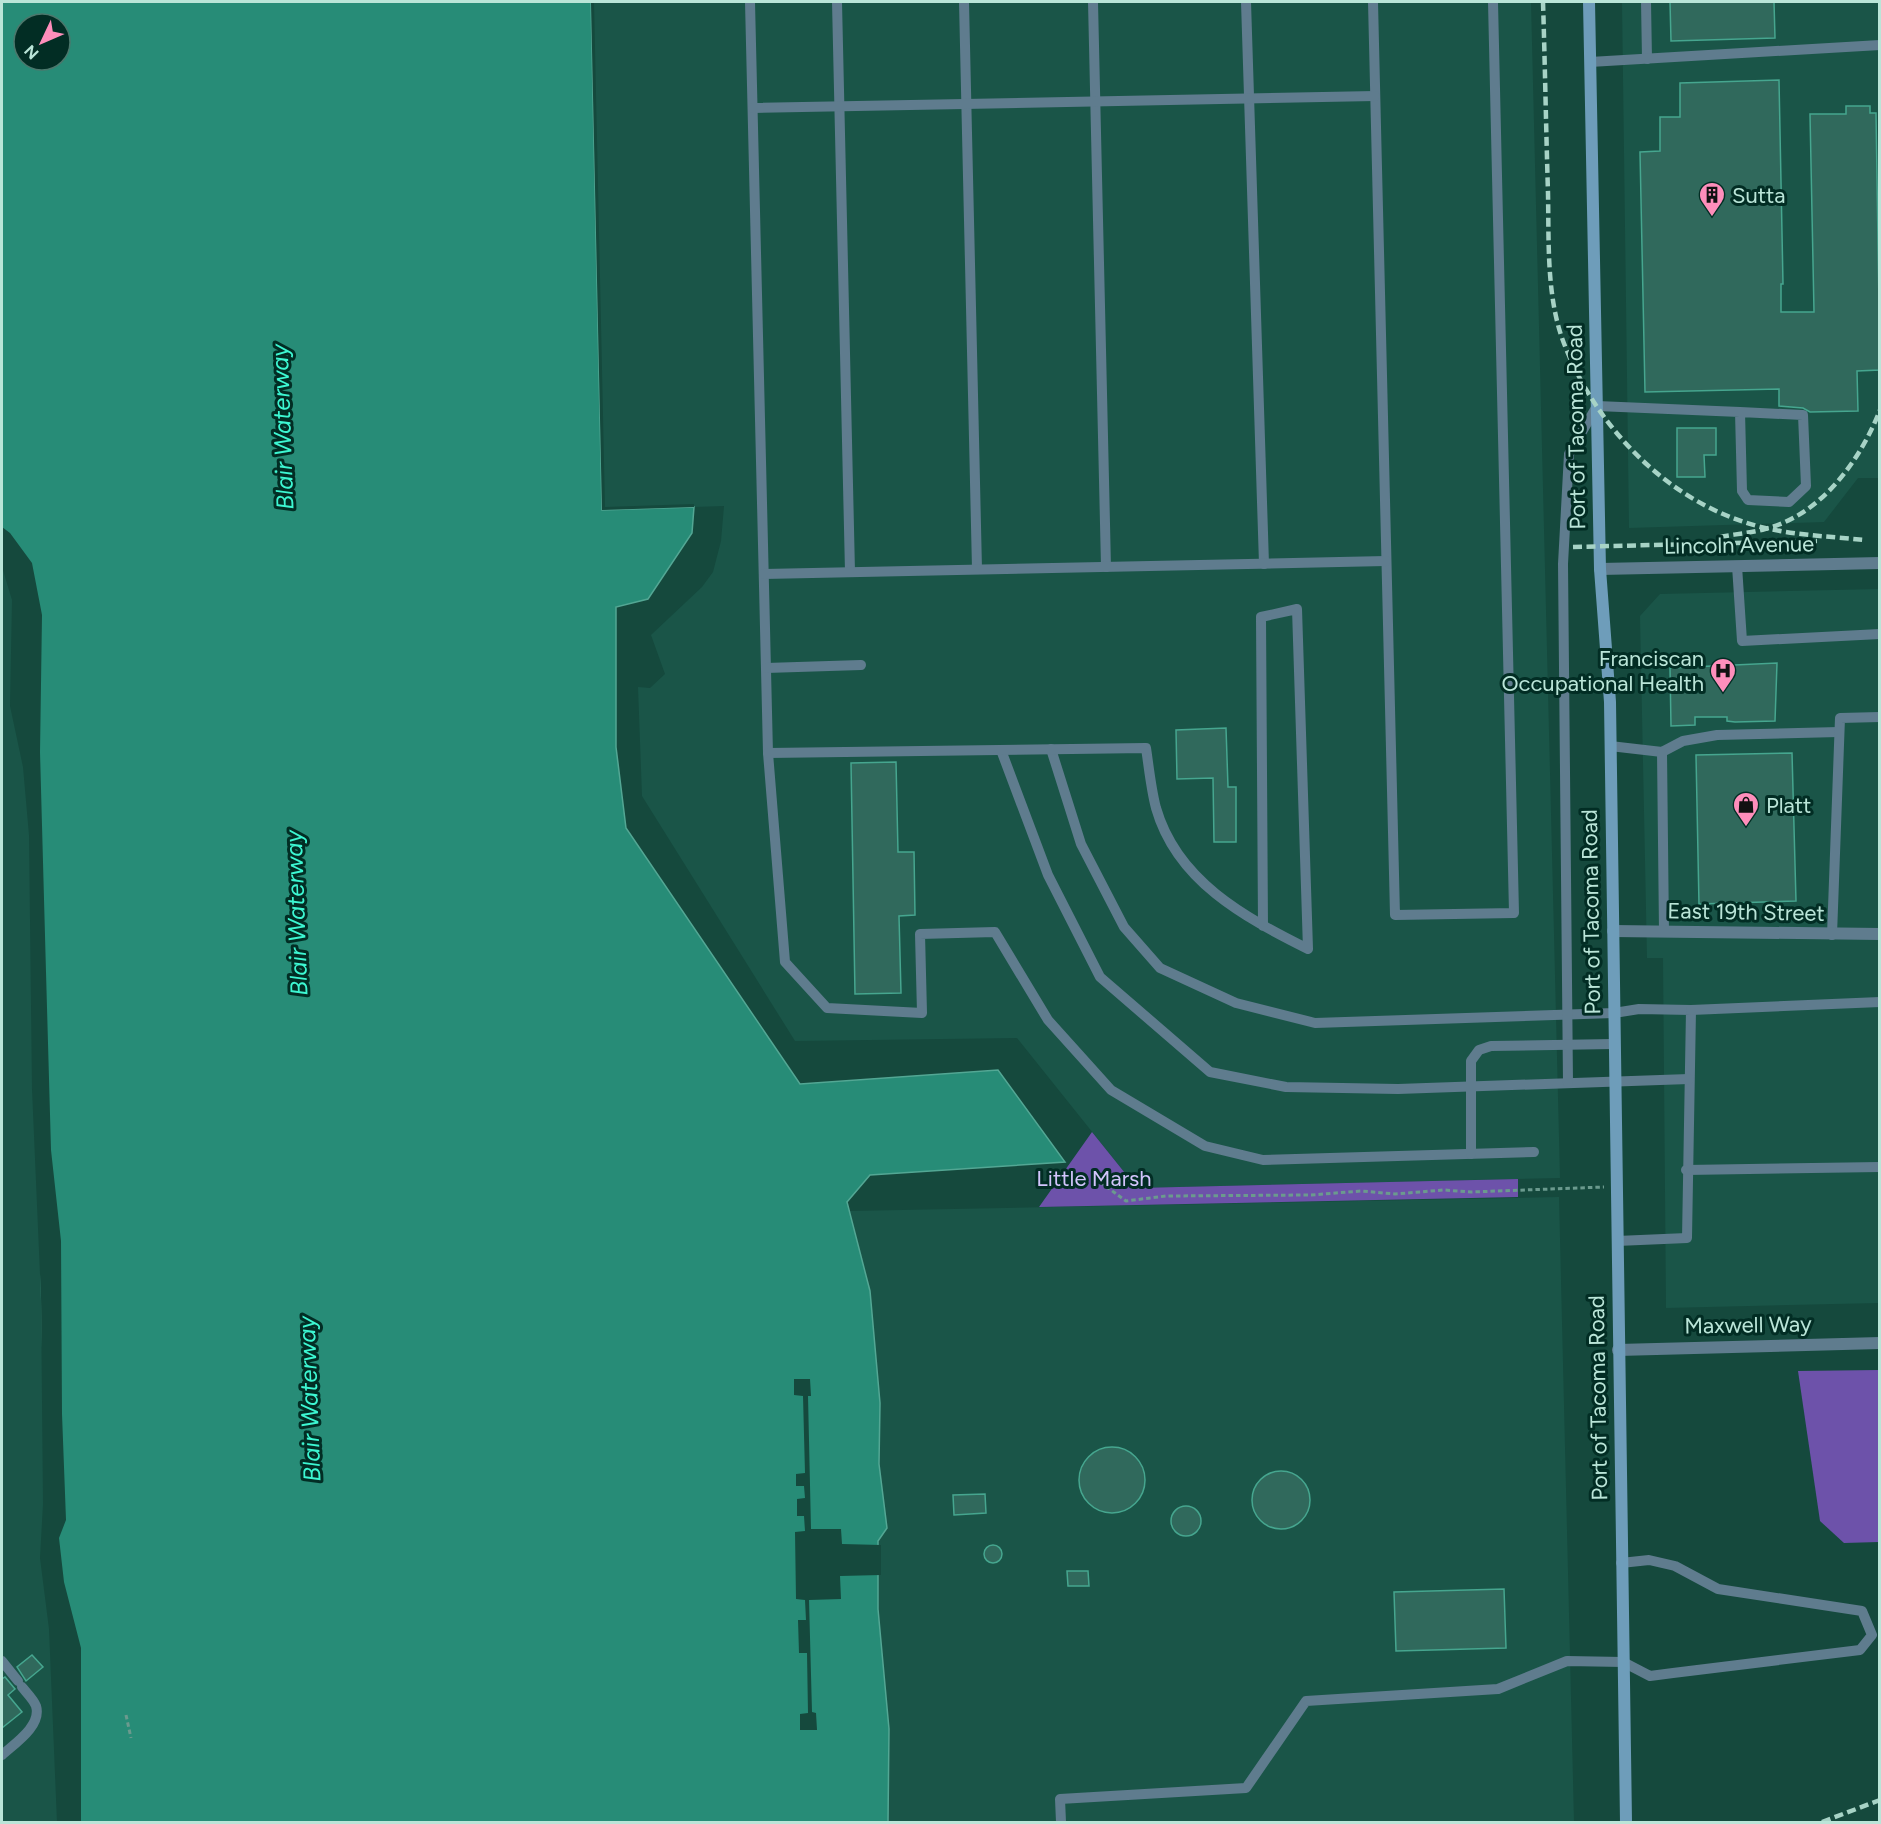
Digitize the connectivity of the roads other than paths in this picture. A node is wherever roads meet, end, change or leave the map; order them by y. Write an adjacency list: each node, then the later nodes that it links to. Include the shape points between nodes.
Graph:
1 (750, 2): 18 (lane)
2 (837, 2): 17 (lane)
3 (964, 2): 16 (lane)
4 (1093, 2): 15 (lane)
5 (1246, 2): 14 (lane)
6 (1373, 2): 13 (lane)
7 (1493, 2): 21 (lane, via 1515,913 1395,915)
8 (1589, 2): 12 (main road, Port of Tacoma Road)
9 (1646, 2): 11 (lane)
10 (1880, 45): 11 (lane)
11 (1647, 59): 12 (lane)
12 (1590, 62): 19 (main road, Port of Tacoma Road)
13 (1375, 96): 14 (lane); 21 (lane)
14 (1249, 99): 15 (lane); 23 (lane)
15 (1095, 102): 16 (lane); 24 (lane)
16 (966, 104): 17 (lane); 27 (lane)
17 (839, 107): 18 (lane); 28 (lane)
18 (753, 108): 29 (lane)
19 (1597, 406): 20 (lane); 26 (main road, Port of Tacoma Road); 48 (lane, via 1569,454 1563,564)
20 (1740, 412): 20 (lane, via 1742,491 1748,500 1789,502 1806,486 1803,415)
21 (1386, 561): 23 (lane)
22 (1880, 562): 25 (street, Lincoln Avenue)
23 (1264, 564): 24 (lane)
24 (1106, 567): 27 (lane)
25 (1737, 567): 26 (street, Lincoln Avenue); 30 (lane, via 1742,641)
26 (1600, 569): 35 (main road, Port of Tacoma Road)
27 (977, 570): 28 (lane)
28 (850, 572): 29 (lane)
29 (764, 574): 32 (lane)
30 (1880, 634)
31 (861, 665): 32 (lane)
32 (766, 668): 39 (lane)
33 (1880, 717): 34 (lane, via 1840,718)
34 (1839, 732): 38 (lane, via 1717,735 1683,741); 44 (lane)
35 (1610, 746): 38 (lane); 41 (main road, Port of Tacoma Road)
36 (1051, 749): 37 (lane); 40 (lane, via 1146,748 1156,809 1180,858 1217,897); 48 (lane, via 1081,844 1125,927 1160,968 1236,1004 1315,1023)
37 (1002, 750): 39 (lane); 54 (lane, via 1048,875 1100,977 1210,1072 1286,1087)
38 (1662, 752): 42 (lane)
39 (768, 753): 56 (lane, via 785,962 827,1008 922,1013 920,934 995,932 1048,1020 1111,1090 1205,1146 1263,1160)
40 (1263, 926): 40 (lane, via 1308,949 1297,609 1261,617)
41 (1613, 931): 42 (street, East 19th Street); 47 (main road, Port of Tacoma Road)
42 (1664, 932): 44 (street, East 19th Street)
43 (1880, 934): 44 (street, East 19th Street)
44 (1832, 935)
45 (1880, 1002): 46 (lane)
46 (1691, 1010): 47 (lane, via 1639,1009); 51 (lane)
47 (1614, 1013): 48 (lane); 49 (main road, Port of Tacoma Road)
48 (1567, 1014): 50 (lane)
49 (1613, 1044): 50 (lane); 52 (main road, Port of Tacoma Road)
50 (1567, 1045): 53 (lane); 54 (lane, via 1491,1046 1479,1050 1471,1061)
51 (1689, 1079): 52 (lane); 58 (lane)
52 (1615, 1081): 53 (lane); 59 (main road, Port of Tacoma Road)
53 (1568, 1083): 54 (lane)
54 (1473, 1086): 56 (lane)
55 (1534, 1152): 56 (lane)
56 (1471, 1154)
57 (1880, 1167): 58 (lane)
58 (1686, 1170): 59 (lane, via 1687,1238)
59 (1617, 1241): 61 (main road, Port of Tacoma Road)
60 (1880, 1343): 61 (street, Maxwell Way)
61 (1618, 1350): 62 (main road, Port of Tacoma Road)
62 (1621, 1563): 64 (main road, Port of Tacoma Road); 64 (lane, via 1649,1560 1675,1566 1718,1588 1862,1611 1872,1635 1860,1650 1650,1676)
63 (2, 1660): 65 (lane, via 36,1705 33,1725)
64 (1623, 1662): 66 (lane, via 1567,1661 1498,1689 1306,1701 1246,1788 1060,1799); 67 (main road, Port of Tacoma Road)
65 (2, 1755)
66 (1061, 1822)
67 (1626, 1822)

